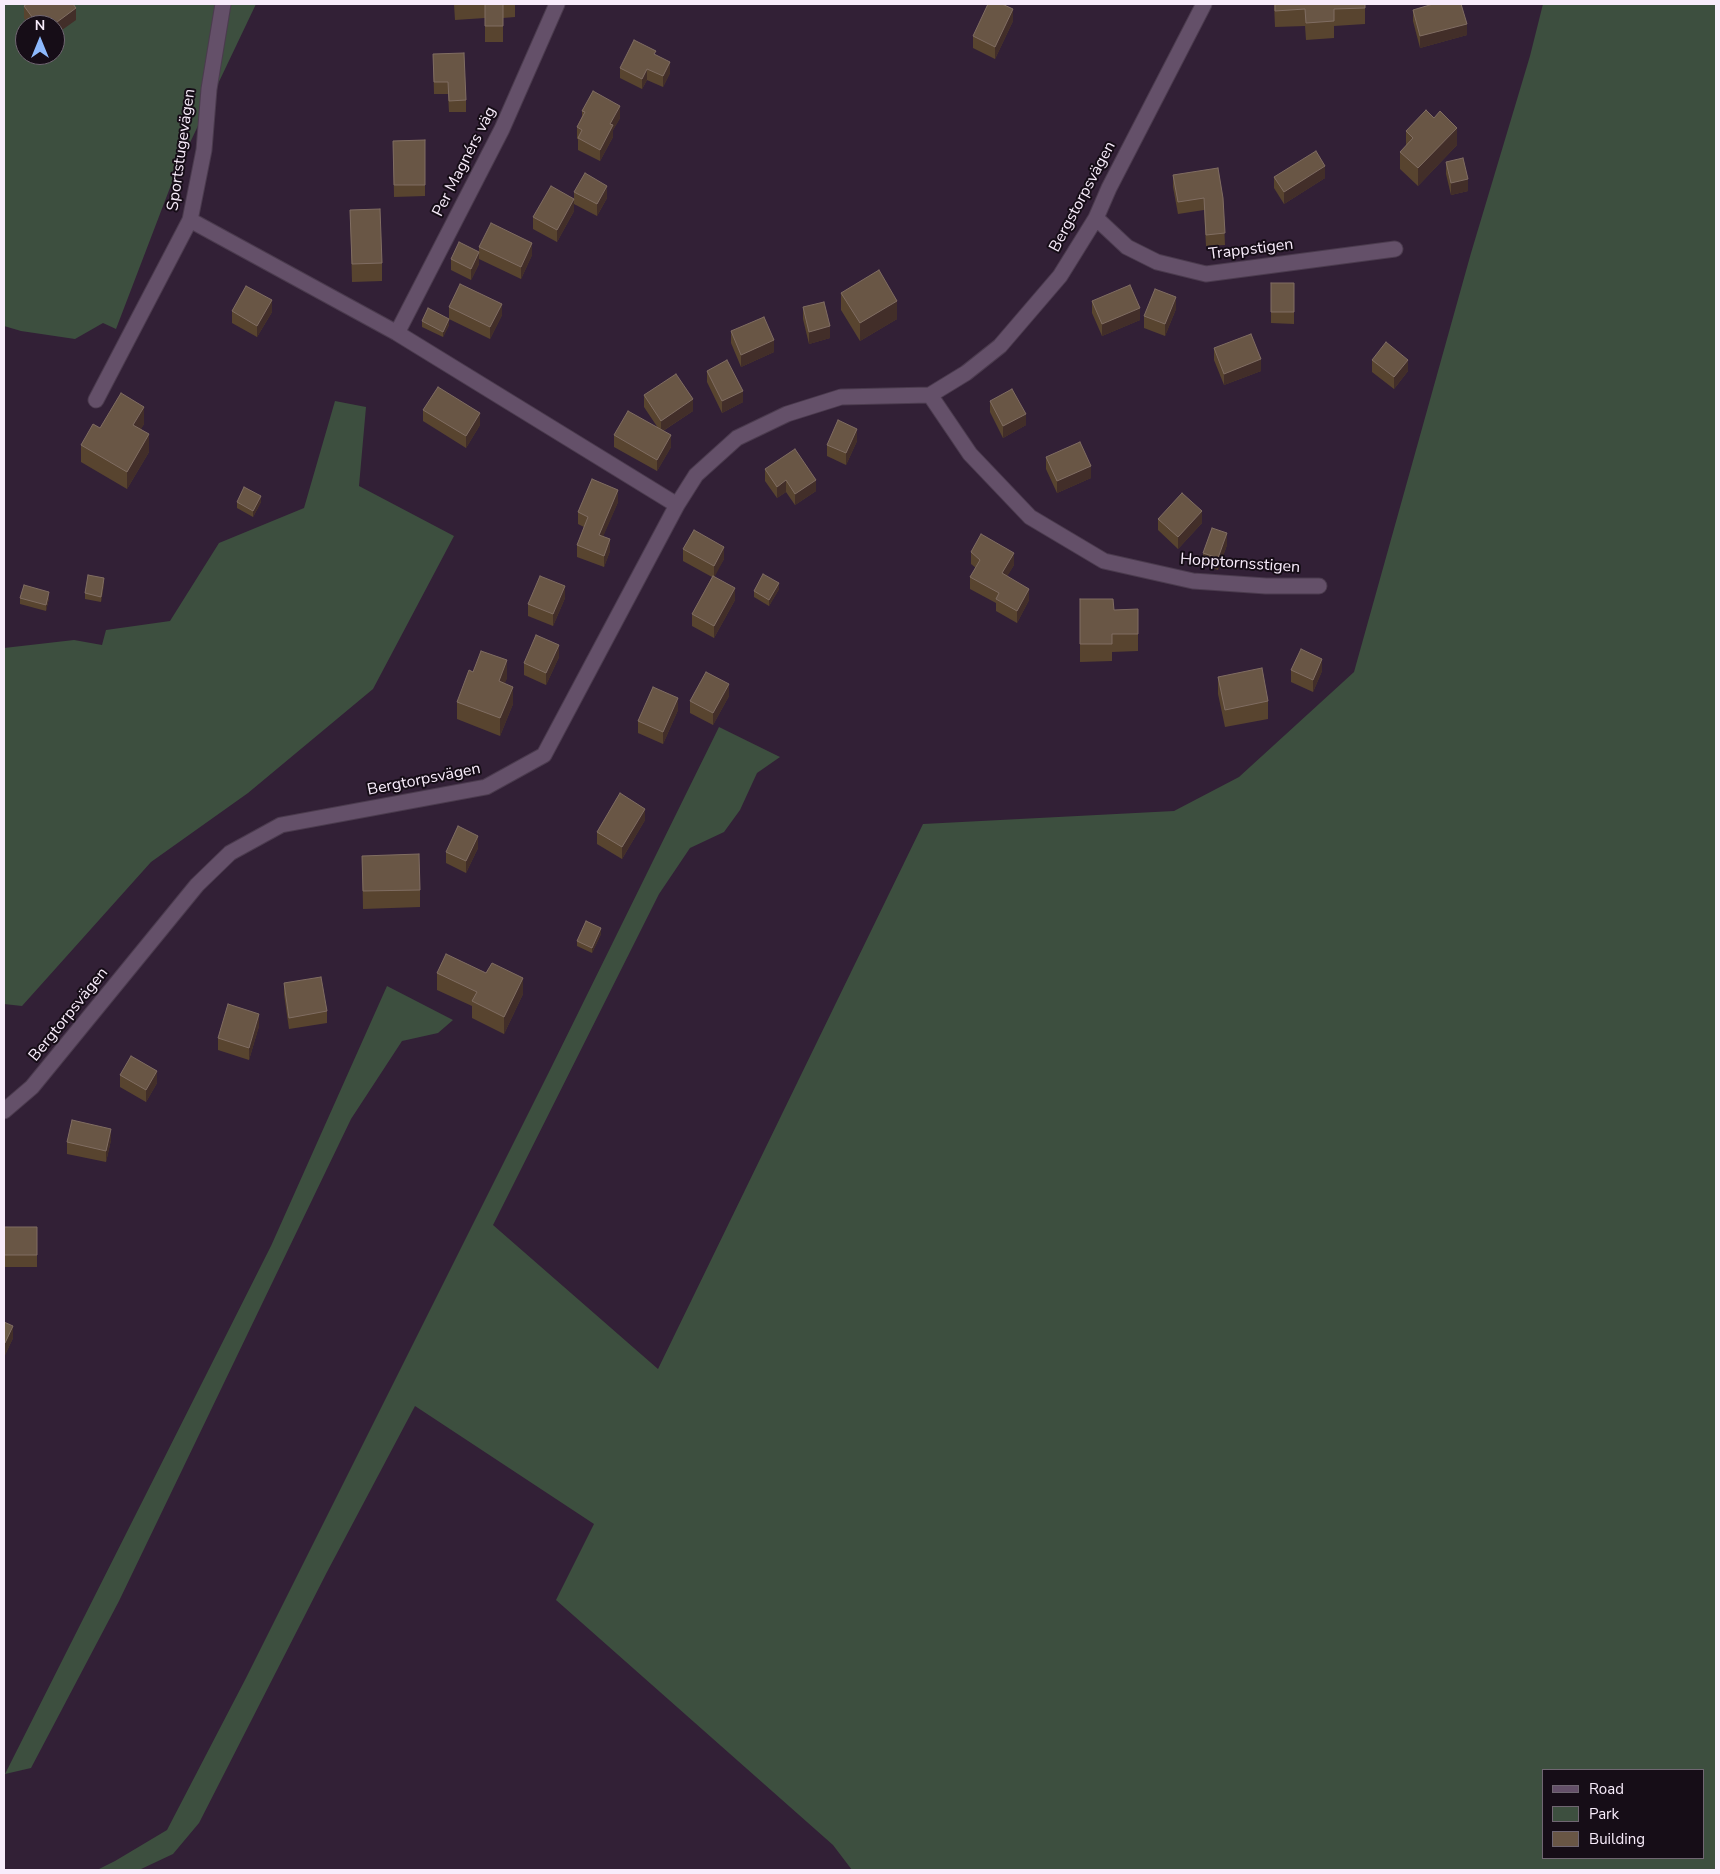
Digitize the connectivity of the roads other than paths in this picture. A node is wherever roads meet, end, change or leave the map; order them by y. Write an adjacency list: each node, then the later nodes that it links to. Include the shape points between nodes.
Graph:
1 (223, 4): 5 (street, Sportstugevägen, via 209,89 204,150)
2 (557, 4): 7 (street, Per Magnérs väg, via 502,129)
3 (1204, 4): 4 (street, Bergstorpsvägen)
4 (1096, 218): 6 (street, Trappstigen, via 1126,247 1157,262 1206,274); 8 (street, Bergstorpsvägen, via 1060,276 1000,346 966,373)
5 (190, 220): 7 (street); 9 (street, Sportstugevägen)
6 (1395, 248)
7 (397, 334): 10 (street)
8 (930, 395): 10 (street, Bergtorpsvägen, via 841,397 788,414 738,438 696,474); 11 (street, Hopptornsstigen, via 970,454 1030,517 1104,561 1193,581)
9 (96, 400)
10 (677, 505): 12 (street, Bergtorpsvägen, via 544,755 486,787 281,826 230,853 197,886 32,1087)
11 (1319, 586)
12 (4, 1111)

